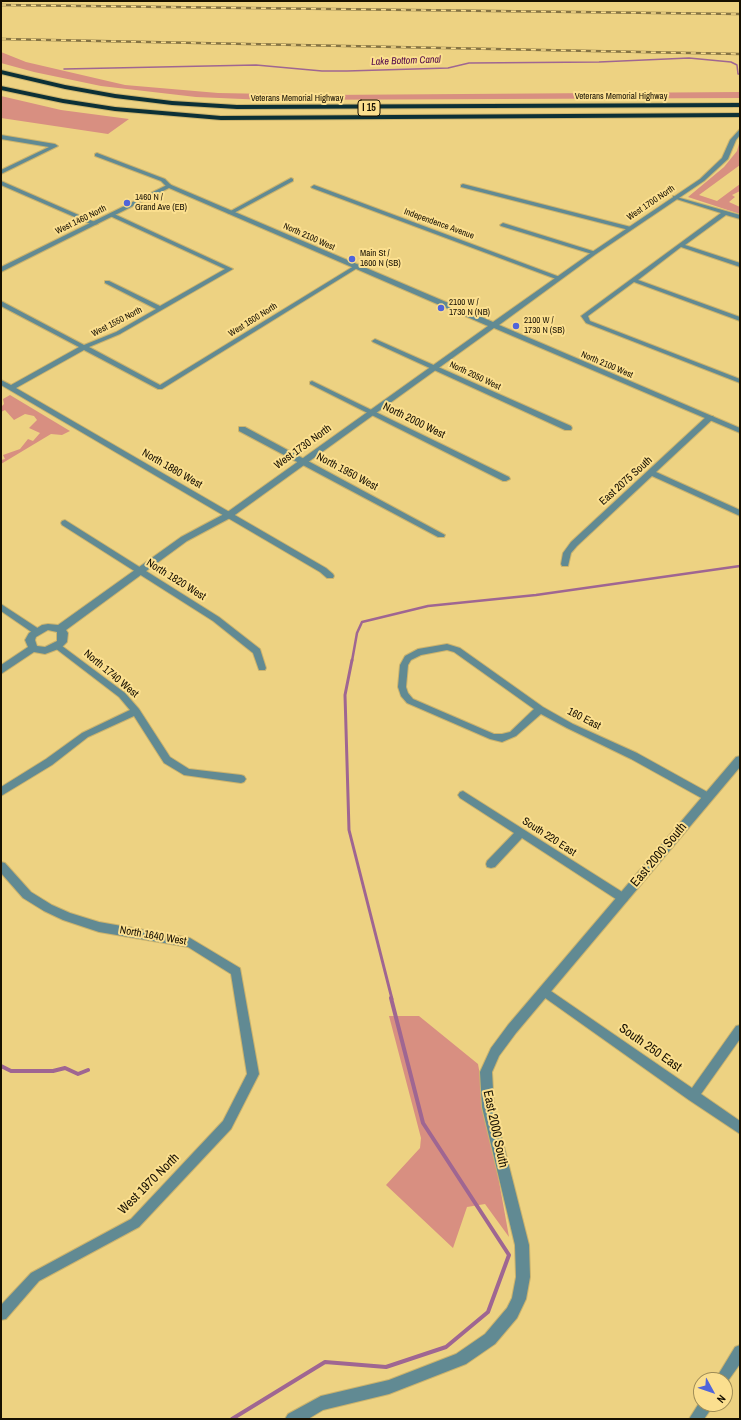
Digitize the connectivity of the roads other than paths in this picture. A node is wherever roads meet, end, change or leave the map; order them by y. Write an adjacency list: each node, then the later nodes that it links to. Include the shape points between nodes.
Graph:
1 (1, 72): 3 (highway, Veterans Memorial Highway / I 15, via 47,84 115,96 237,107)
2 (1, 88): 4 (highway, Veterans Memorial Highway / I 15, via 102,108 221,118)
3 (740, 105)
4 (740, 115)
5 (740, 131): 14 (street, West 1700 North, via 733,140 730,152 717,168)
6 (1, 137): 8 (street, via 55,146)
7 (97, 155): 11 (street, North 2100 West, via 163,180)
8 (1, 172)
9 (291, 180): 16 (street)
10 (1, 183): 19 (street)
11 (169, 186): 16 (street, North 2100 West); 17 (street, West 1460 North)
12 (463, 186): 21 (street)
13 (314, 187): 27 (street, Independence Avenue)
14 (675, 197): 15 (street); 21 (street, West 1700 North)
15 (726, 212): 18 (street); 22 (street)
16 (230, 213): 26 (street, North 2100 West)
17 (112, 215): 19 (street, West 1460 North); 31 (street, West 1550 North, via 230,269)
18 (740, 217)
19 (95, 224): 25 (street, West 1460 North)
20 (504, 225): 23 (street)
21 (629, 228): 23 (street, West 1700 North)
22 (680, 245): 24 (street); 28 (street)
23 (594, 253): 27 (street, West 1700 North)
24 (740, 265)
25 (3, 267)
26 (356, 268): 33 (street, North 2100 West); 35 (street, West 1600 North, via 160,388)
27 (558, 278): 33 (street, West 1730 North)
28 (633, 280): 32 (street); 37 (street, via 584,316 588,322)
29 (107, 282): 31 (street)
30 (1, 303): 35 (street)
31 (160, 309): 35 (street, West 1550 North, via 118,333)
32 (740, 319)
33 (493, 326): 36 (street, West 1730 North); 42 (street, North 2100 West)
34 (375, 340): 36 (street, North 2050 West)
35 (84, 347): 40 (street, West 1550 North)
36 (435, 367): 41 (street, West 1730 North); 43 (street, North 2050 West)
37 (740, 381)
38 (1, 382): 40 (street, North 1880 West)
39 (312, 383): 41 (street, North 2000 West)
40 (12, 388): 50 (street, North 1880 West)
41 (372, 412): 46 (street, West 1730 North); 48 (street, North 2000 West)
42 (710, 418): 45 (street, North 2100 West); 47 (street, East 2075 South)
43 (568, 428)
44 (242, 429): 46 (street, North 1950 West)
45 (740, 431)
46 (303, 462): 50 (street, West 1730 North); 52 (street, North 1950 West)
47 (652, 473): 49 (street); 53 (street, East 2075 South, via 574,544 566,553)
48 (506, 479)
49 (740, 513)
50 (229, 515): 54 (street, West 1730 North, via 184,540); 55 (street, North 1880 West)
51 (65, 523): 54 (street, North 1820 West)
52 (441, 534)
53 (565, 564)
54 (140, 571): 57 (street, West 1730 North); 61 (street, North 1820 West, via 216,619 257,651)
55 (330, 576)
56 (1, 607): 58 (street)
57 (60, 629): 58 (street, via 48,626); 59 (street, via 64,638)
58 (36, 631): 60 (street, via 30,640)
59 (58, 646): 60 (street, via 45,651); 64 (street, North 1740 West, via 122,695)
60 (33, 648): 62 (street)
61 (262, 668)
62 (1, 670)
63 (540, 709): 63 (street, 160 East, via 457,650 447,647 418,652 408,658 403,672 402,687 410,701 493,737 502,738 513,734); 69 (street, 160 East)
64 (136, 711): 66 (street, North 1740 West, via 167,760 187,772); 67 (street, via 85,735 49,762)
65 (740, 760): 69 (street, East 2000 South)
66 (241, 779)
67 (1, 792)
68 (463, 795): 70 (street, South 220 East)
69 (708, 797): 73 (street, East 2000 South)
70 (521, 832): 71 (street); 73 (street, South 220 East)
71 (491, 864)
72 (1, 866): 76 (street, North 1640 West, via 27,895 67,917 99,927 190,943 236,971)
73 (623, 898): 74 (street, East 2000 South)
74 (544, 992): 77 (street, South 250 East); 82 (street, East 2000 South, via 495,1052 486,1072 488,1107 522,1245 523,1277 519,1300 512,1313 490,1339 461,1359 389,1387 321,1403)
75 (740, 1030): 77 (street)
76 (253, 1074): 79 (street, West 1970 North, via 227,1125 135,1223 35,1276)
77 (693, 1096): 78 (street, South 250 East)
78 (740, 1128)
79 (1, 1314)
80 (740, 1352): 81 (street)
81 (727, 1372)
82 (293, 1419)

